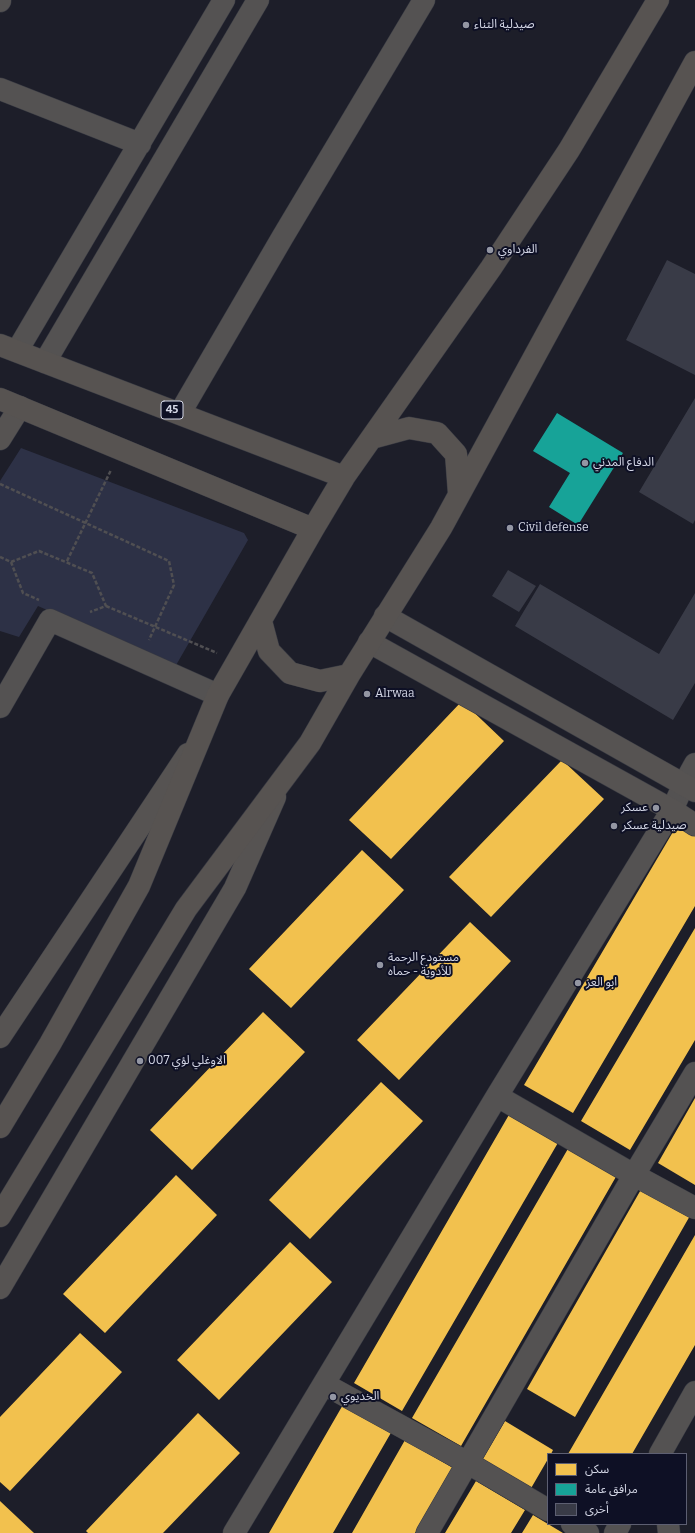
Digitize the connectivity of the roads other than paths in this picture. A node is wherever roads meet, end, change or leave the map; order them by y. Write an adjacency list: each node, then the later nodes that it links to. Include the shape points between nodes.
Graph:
1 (224, 0): 7 (street)
2 (258, 0): 9 (street)
3 (424, 0): 11 (street)
4 (658, 0): 12 (main road, via 564,156 491,268)
5 (695, 62): 15 (main road)
6 (0, 89): 7 (street)
7 (140, 144): 8 (street)
8 (8, 348): 9 (main road, 45)
9 (45, 362): 11 (main road, 45)
10 (10, 403): 13 (main road); 16 (main road)
11 (180, 413): 14 (main road, 45)
12 (372, 438): 14 (main road); 15 (main road, via 410,428 437,432 456,454)
13 (0, 439)
14 (344, 477): 16 (main road)
15 (460, 494): 17 (main road)
16 (313, 529): 18 (main road)
17 (385, 616): 19 (main road); 26 (main road)
18 (261, 621): 20 (main road, via 269,651 290,673 320,681); 21 (main road)
19 (370, 642): 20 (main road); 27 (main road)
20 (349, 675): 25 (main road, via 310,743)
21 (218, 695): 22 (street, via 50,620); 23 (main road)
22 (0, 706)
23 (203, 731): 29 (main road); 32 (main road, via 139,886)
24 (695, 764): 26 (street)
25 (284, 778): 35 (main road, via 186,909); 36 (main road, via 235,888)
26 (689, 788): 27 (street)
27 (672, 810): 28 (main road); 31 (street)
28 (695, 825)
29 (0, 1037)
30 (695, 1073): 33 (street)
31 (497, 1096): 33 (street); 37 (street)
32 (0, 1127)
33 (634, 1175): 34 (street); 40 (street)
34 (695, 1208)
35 (0, 1216)
36 (0, 1288)
37 (324, 1384): 40 (street); 43 (street)
38 (695, 1392): 39 (street)
39 (661, 1453)
40 (468, 1463): 41 (street); 44 (street)
41 (547, 1509)
42 (574, 1525): 45 (street)
43 (234, 1533)
44 (427, 1533)
45 (588, 1533)

